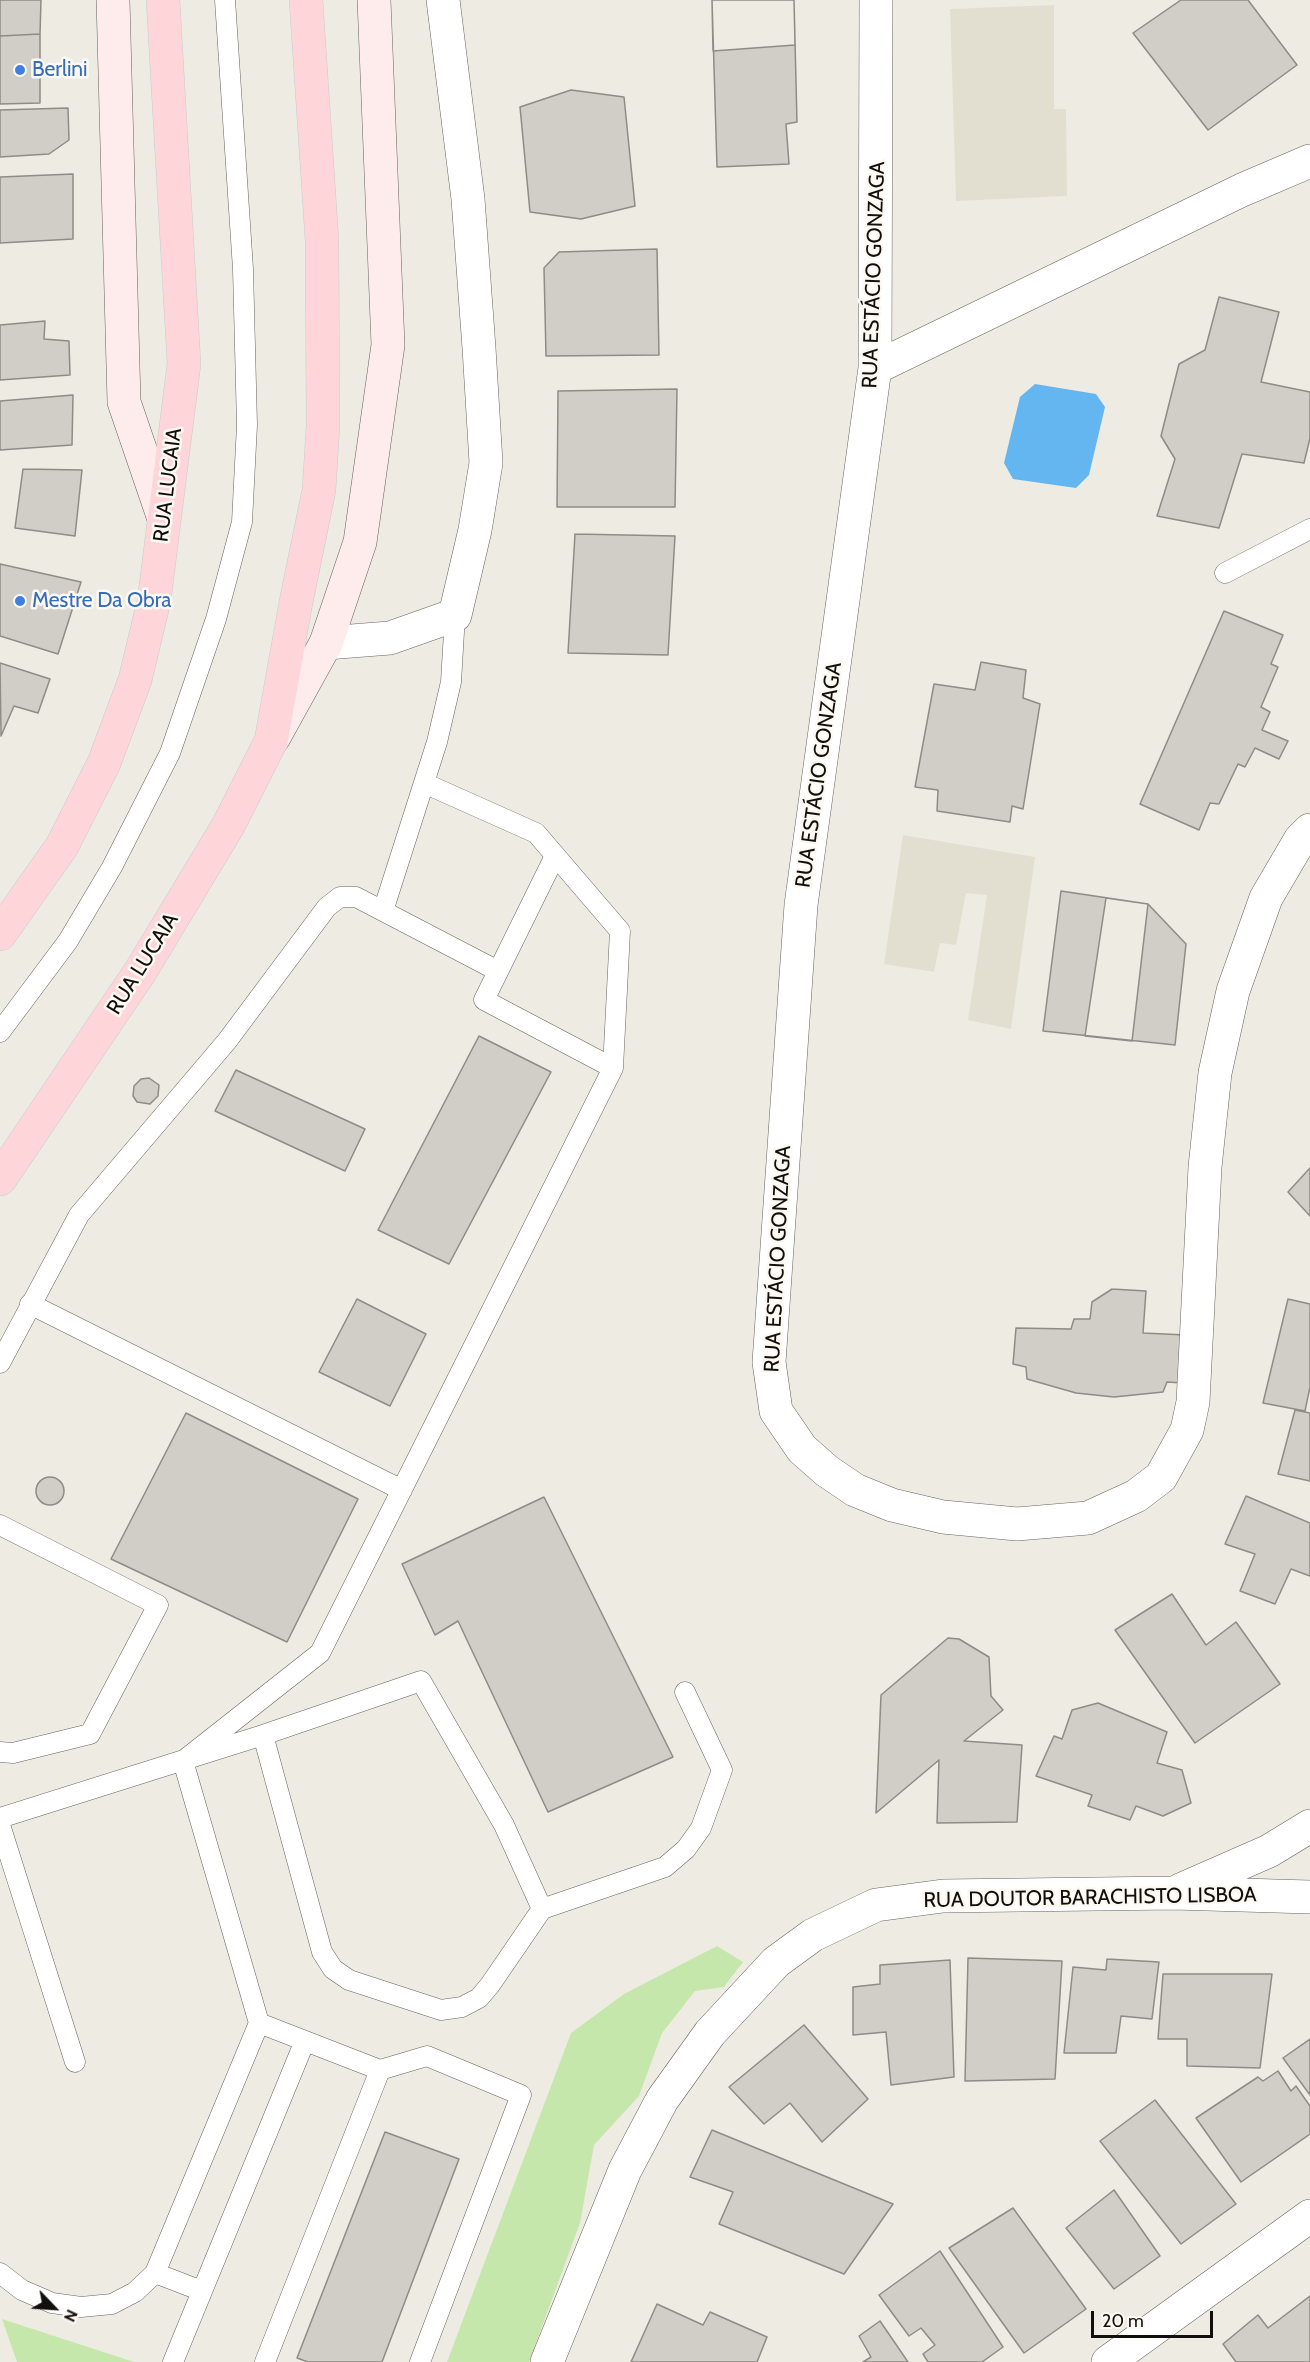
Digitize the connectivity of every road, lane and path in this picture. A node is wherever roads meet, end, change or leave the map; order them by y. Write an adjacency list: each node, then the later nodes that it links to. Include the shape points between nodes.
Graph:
1 (113, 0): 12 (main road, via 124,402)
2 (163, 0): 12 (main road, RUA LUCAIA, via 184,364)
3 (225, 0): 24 (lane, via 243,269 247,425 242,522 216,619 170,753 112,867 68,941)
4 (306, 0): 17 (main road, RUA LUCAIA, via 322,241 323,426 319,490)
5 (375, 0): 16 (main road, RUA LUCAIA, via 388,345 360,542)
6 (443, 0): 15 (street, via 468,199 486,463)
7 (876, 0): 11 (street, RUA ESTÁCIO GONZAGA)
8 (1310, 140): 10 (street)
9 (1310, 161): 10 (street)
10 (1242, 190): 11 (street)
11 (875, 368): 19 (street, RUA ESTÁCIO GONZAGA, via 801,905 769,1362 776,1411 802,1449 827,1471 855,1490 892,1505 943,1517 1017,1524 1088,1518 1136,1496 1161,1477 1187,1430 1193,1402 1205,1167 1215,1073 1233,991 1266,898)
12 (163, 516): 22 (main road, RUA LUCAIA, via 154,601 138,669 104,763 62,846)
13 (1310, 529): 14 (lane)
14 (1225, 573)
15 (455, 615): 16 (street, via 390,638); 18 (lane, via 452,682)
16 (326, 644): 17 (main road, RUA LUCAIA)
17 (272, 741): 26 (main road, RUA LUCAIA, via 228,826 140,972)
18 (424, 783): 20 (lane, via 536,833); 21 (lane)
19 (1310, 830)
20 (555, 856): 23 (lane); 25 (lane, via 620,932)
21 (383, 911): 23 (lane); 27 (lane, via 356,897 340,897 327,907 227,1041 79,1215)
22 (0, 934)
23 (498, 971): 25 (lane, via 484,1000)
24 (0, 1032)
25 (612, 1068): 29 (lane)
26 (0, 1179)
27 (30, 1304): 28 (lane); 29 (lane)
28 (0, 1363)
29 (402, 1490): 34 (lane, via 320,1653)
30 (0, 1525): 33 (lane, via 158,1605 90,1734 13,1753)
31 (685, 1692): 40 (lane, via 722,1770 701,1828 686,1849 665,1867)
32 (263, 1736): 34 (lane); 40 (lane, via 421,1681 504,1825); 40 (lane, via 322,1952 333,1969 349,1980 441,2010 462,2007 479,1998 490,1985)
33 (0, 1752)
34 (183, 1761): 35 (lane); 41 (lane)
35 (0, 1818)
36 (0, 1825): 43 (lane)
37 (1310, 1826): 38 (street, via 1269,1851)
38 (1173, 1893): 39 (street, RUA DOUTOR BARACHISTO LISBOA); 52 (street, RUA DOUTOR BARACHISTO LISBOA, via 943,1896 876,1905 813,1935 776,1962 710,2033 662,2100 624,2170)
39 (1310, 1897)
40 (542, 1909)
41 (259, 2023): 42 (lane); 47 (lane)
42 (304, 2043): 44 (lane); 48 (lane)
43 (75, 2062)
44 (380, 2070): 50 (lane); 51 (lane, via 428,2056 521,2095)
45 (1310, 2216): 53 (street)
46 (0, 2273): 47 (lane, via 22,2290 52,2303 81,2307 112,2304 135,2292)
47 (155, 2273): 48 (lane)
48 (202, 2291): 49 (lane)
49 (174, 2362)
50 (265, 2362)
51 (420, 2362)
52 (547, 2362)
53 (1108, 2362)

